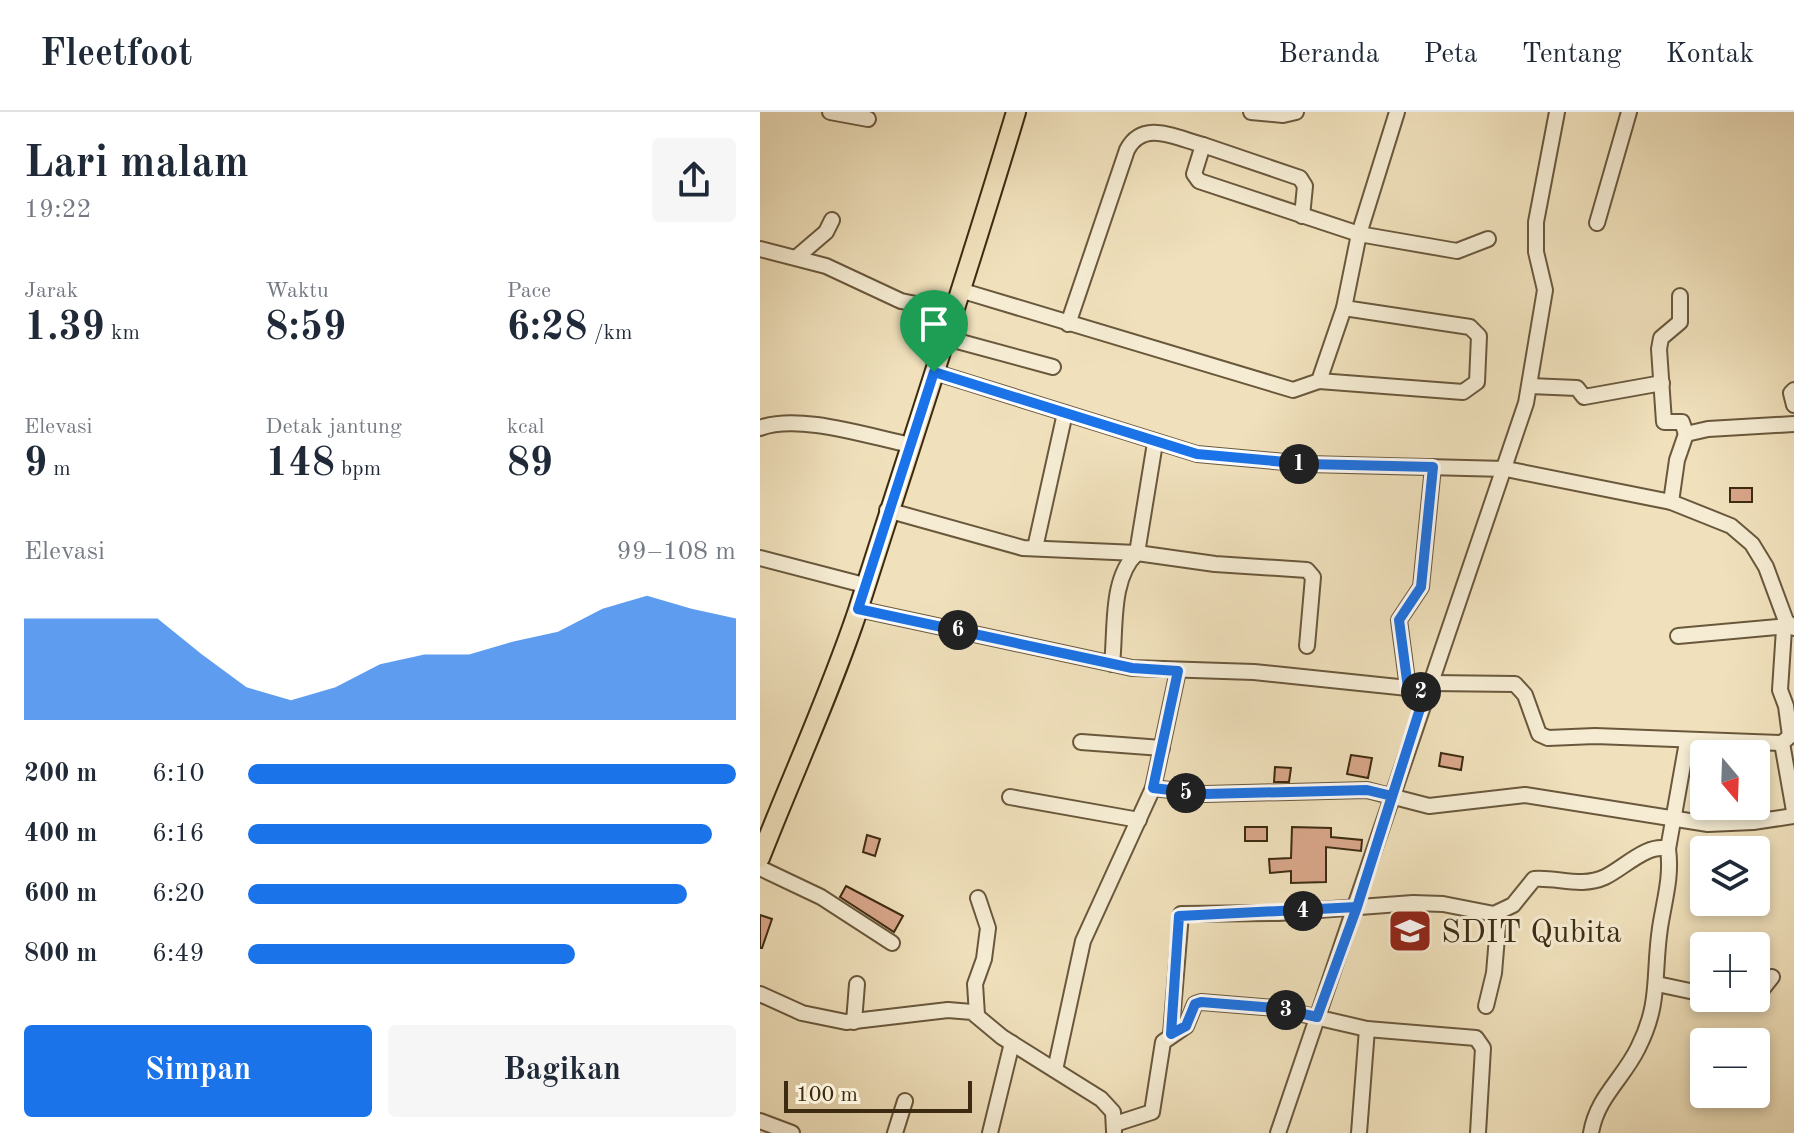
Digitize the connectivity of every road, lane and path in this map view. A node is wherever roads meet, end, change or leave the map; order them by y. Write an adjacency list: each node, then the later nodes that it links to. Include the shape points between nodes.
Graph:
1 (830, 112): 8 (street)
2 (1016, 112): 17 (main road)
3 (1251, 112): 4 (street)
4 (1296, 112)
5 (1397, 112): 13 (street)
6 (1557, 112): 27 (street, via 1536,222 1545,290)
7 (1631, 112): 12 (street)
8 (868, 119)
9 (1203, 145): 10 (street, via 1300,178 1305,186); 10 (street, via 1196,179); 21 (street, via 1148,131 1133,138)
10 (1302, 216): 13 (street)
11 (832, 220): 16 (street)
12 (1597, 223)
13 (1359, 234): 14 (street, via 1457,251); 19 (street)
14 (1488, 239)
15 (760, 249): 16 (street)
16 (798, 256): 20 (street, via 889,297)
17 (963, 291): 20 (main road); 21 (street)
18 (1680, 296): 26 (street, via 1680,322 1659,341)
19 (1344, 308): 25 (street); 25 (street, via 1476,330 1477,382 1463,392)
20 (956, 312): 22 (main road)
21 (1068, 324): 25 (street, via 1293,390)
22 (946, 338): 23 (street); 24 (main road)
23 (1053, 367)
24 (934, 372): 30 (street); 35 (main road)
25 (1319, 381)
26 (1662, 383): 27 (street, via 1585,397 1578,388); 33 (street, via 1664,422 1682,422)
27 (1530, 386): 37 (street)
28 (1794, 390): 29 (street)
29 (1794, 405)
30 (1065, 413): 34 (street); 40 (street)
31 (1794, 424): 33 (street)
32 (760, 428): 35 (street, via 801,425)
33 (1686, 434): 38 (street)
34 (1155, 443): 36 (street, via 1251,460); 41 (street)
35 (911, 445): 39 (main road)
36 (1433, 467): 37 (street); 50 (street, via 1421,587 1399,620)
37 (1506, 469): 38 (street); 51 (street)
38 (1671, 502): 45 (street, via 1731,526 1752,544)
39 (887, 510): 40 (street); 43 (main road)
40 (1035, 548): 41 (street)
41 (1137, 553): 47 (street, via 1310,571); 48 (street, via 1120,583)
42 (760, 558): 43 (street)
43 (864, 585): 44 (main road)
44 (858, 609): 48 (street); 63 (main road)
45 (1789, 628): 46 (street); 52 (street, via 1780,690)
46 (1678, 636)
47 (1307, 646)
48 (1112, 664): 49 (street)
49 (1178, 671): 50 (street, via 1254,672); 55 (street)
50 (1408, 688): 51 (street)
51 (1428, 688): 54 (street, via 1518,686 1539,734 1548,738); 57 (street)
52 (1789, 738): 54 (street); 59 (street)
53 (1081, 742): 55 (street)
54 (1687, 742): 61 (street)
55 (1162, 748): 56 (street)
56 (1153, 788): 57 (street, via 1205,794 1367,790); 60 (street)
57 (1392, 796): 61 (street, via 1429,806 1525,795); 65 (street)
58 (1010, 797): 60 (street)
59 (1794, 813): 61 (street, via 1733,824)
60 (1139, 820): 81 (street, via 1083,941)
61 (1675, 821): 62 (street)
62 (1668, 849): 66 (street, via 1649,850 1590,882 1534,879 1513,905); 71 (street, via 1670,879)
63 (761, 857): 67 (street)
64 (978, 898): 75 (street, via 988,928 975,984)
65 (1357, 907): 66 (street, via 1429,903); 76 (street); 79 (street, via 1181,914)
66 (1499, 913): 74 (street)
67 (892, 943)
68 (1772, 977): 69 (street)
69 (1770, 980)
70 (857, 984): 77 (street)
71 (1657, 984): 72 (street); 91 (street, via 1643,1038 1602,1099)
72 (1690, 991)
73 (760, 994): 77 (street, via 802,1013)
74 (1486, 1006)
75 (977, 1015): 77 (street, via 948,1010); 80 (street)
76 (1317, 1017): 78 (street); 79 (street, via 1201,1002 1195,1004 1186,1026); 88 (street)
77 (854, 1022)
78 (1367, 1029): 89 (street); 90 (street, via 1479,1040 1483,1048)
79 (1171, 1034): 84 (street, via 1162,1046 1152,1112)
80 (1012, 1043): 81 (street); 87 (street)
81 (1055, 1070): 84 (street, via 1107,1104)
82 (905, 1101): 86 (street)
83 (760, 1121): 85 (street)
84 (1114, 1128)
85 (792, 1133)
86 (895, 1133)
87 (990, 1133)
88 (1278, 1133)
89 (1359, 1133)
90 (1478, 1133)
91 (1591, 1133)

